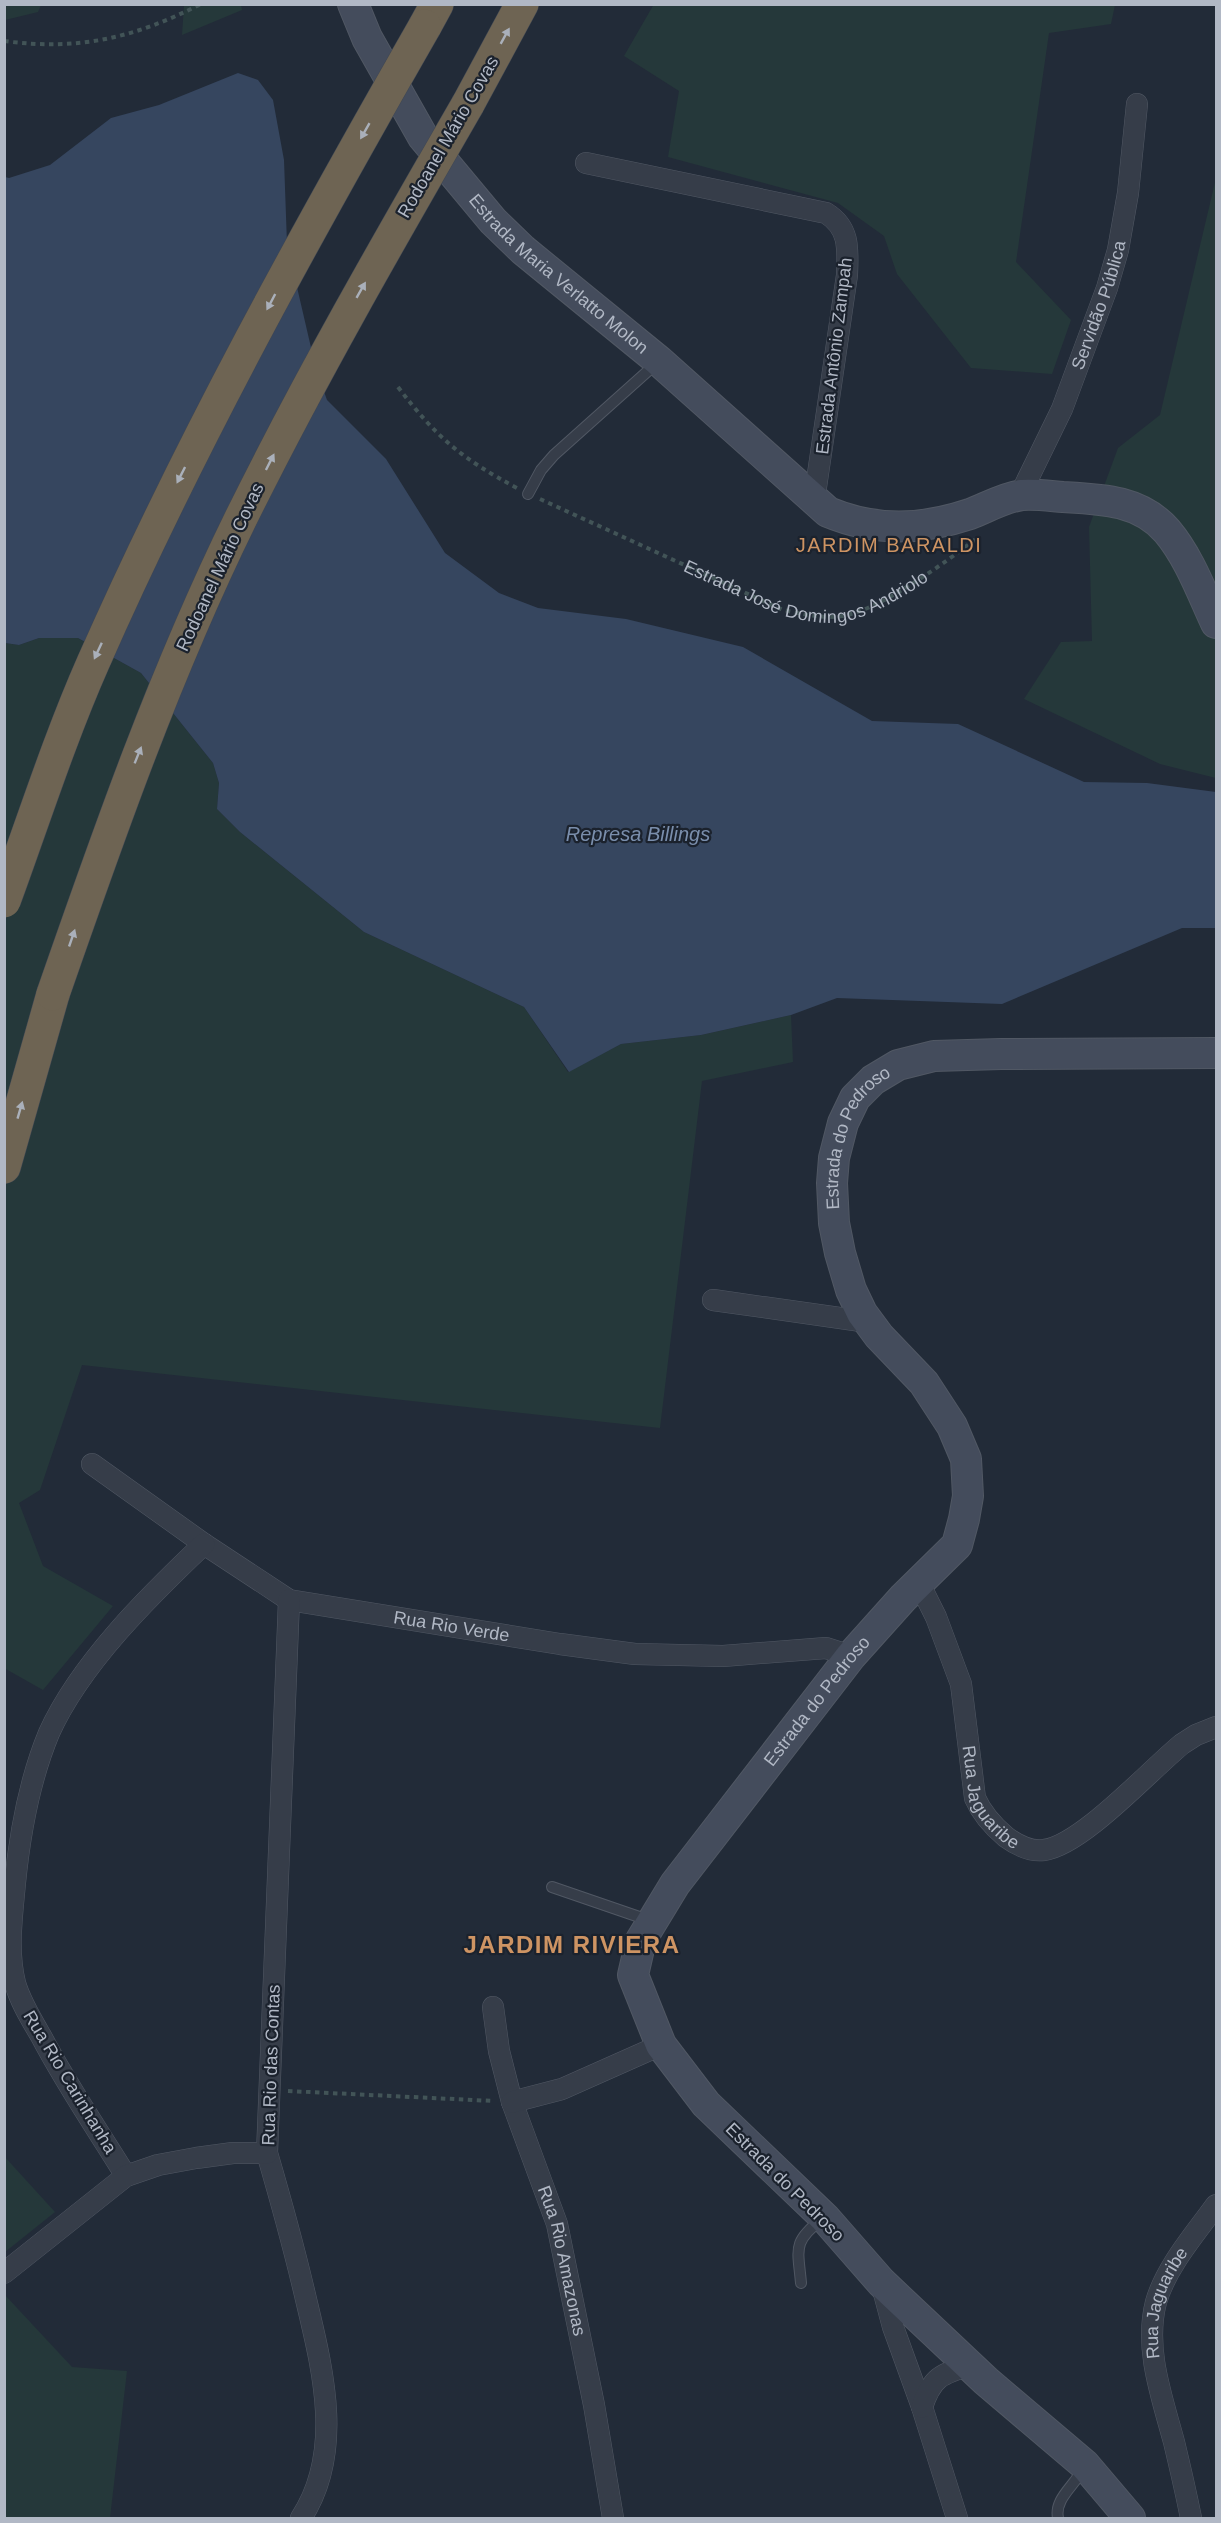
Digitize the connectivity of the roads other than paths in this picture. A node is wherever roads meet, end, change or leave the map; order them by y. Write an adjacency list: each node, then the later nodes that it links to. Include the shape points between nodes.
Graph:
1 (353, 4): 6 (main road, Estrada Maria Verlatto Molon, via 396,92 423,136 468,193 523,250)
2 (522, 4): 13 (highway, Rodoanel Mário Covas, one-way to 2, bridge, via 53,994 127,782 185,639 239,521 345,316)
3 (431, 15): 11 (highway, one-way to 11, bridge, via 304,239 155,529 92,665)
4 (1137, 104): 8 (street, Servidão Pública, via 1126,204 1107,288 1062,409)
5 (586, 163): 9 (street, Estrada Antônio Zampah, via 798,206 837,220 845,232 847,275)
6 (659, 361): 7 (lane, via 554,455); 9 (main road, Estrada Maria Verlatto Molon)
7 (528, 494)
8 (1020, 495): 9 (main road, via 947,521 894,528 847,520); 10 (main road, via 1108,499 1146,513 1162,525 1180,549)
9 (814, 501)
10 (1216, 623)
11 (4, 901)
12 (1216, 1053): 15 (main road, Estrada do Pedroso, via 934,1056 898,1065 873,1080 855,1098 843,1123 832,1183 840,1253 850,1290)
13 (4, 1167)
14 (713, 1300): 15 (street)
15 (868, 1322): 18 (main road, Estrada do Pedroso, via 934,1397 966,1459 968,1496 957,1545)
16 (92, 1464): 17 (street, Rua Rio Verde)
17 (204, 1544): 19 (street, Rua Rio Verde); 28 (street, Rua Rio Carinhanha, via 153,1593 98,1656 63,1707 33,1779 18,1851 11,1940 15,1983 49,2053)
18 (919, 1583): 20 (main road, Estrada do Pedroso); 21 (street, Rua Jaguaribe, via 961,1684 975,1798 980,1810 1017,1845 1046,1850 1065,1842 1093,1824 1176,1748)
19 (289, 1600): 20 (street, Rua Rio Verde, via 635,1654 723,1656 826,1648); 27 (street, Rua Rio das Contas)
20 (851, 1656): 23 (main road, Estrada do Pedroso, via 675,1884)
21 (1216, 1727)
22 (552, 1887): 23 (lane)
23 (651, 1921): 25 (main road, Estrada do Pedroso, via 641,1940 633,1975)
24 (493, 2007): 26 (street, Rua Rio Amazonas)
25 (661, 2045): 26 (street, via 562,2089); 30 (main road, Estrada do Pedroso, via 706,2104)
26 (512, 2102): 38 (street, Rua Rio Amazonas, via 557,2224)
27 (267, 2153): 28 (street, via 196,2158); 37 (street, Rua Rio das Contas, via 324,2374 327,2418 323,2462 310,2505)
28 (126, 2176): 31 (street)
29 (1216, 2205): 42 (street, Rua Jaguaribe, via 1167,2276 1152,2325 1154,2364)
30 (825, 2218): 32 (main road, Estrada do Pedroso); 33 (lane, via 807,2231 798,2244)
31 (4, 2273)
32 (881, 2282): 34 (main road, Estrada do Pedroso); 35 (street)
33 (801, 2283)
34 (970, 2365): 35 (street, via 943,2374 929,2388); 36 (main road, Estrada do Pedroso)
35 (922, 2407): 39 (street)
36 (1085, 2465): 40 (lane, via 1078,2480 1062,2497 1056,2510); 41 (main road, Estrada do Pedroso)
37 (301, 2518)
38 (613, 2518)
39 (957, 2518)
40 (1058, 2518)
41 (1130, 2518)
42 (1191, 2518)

